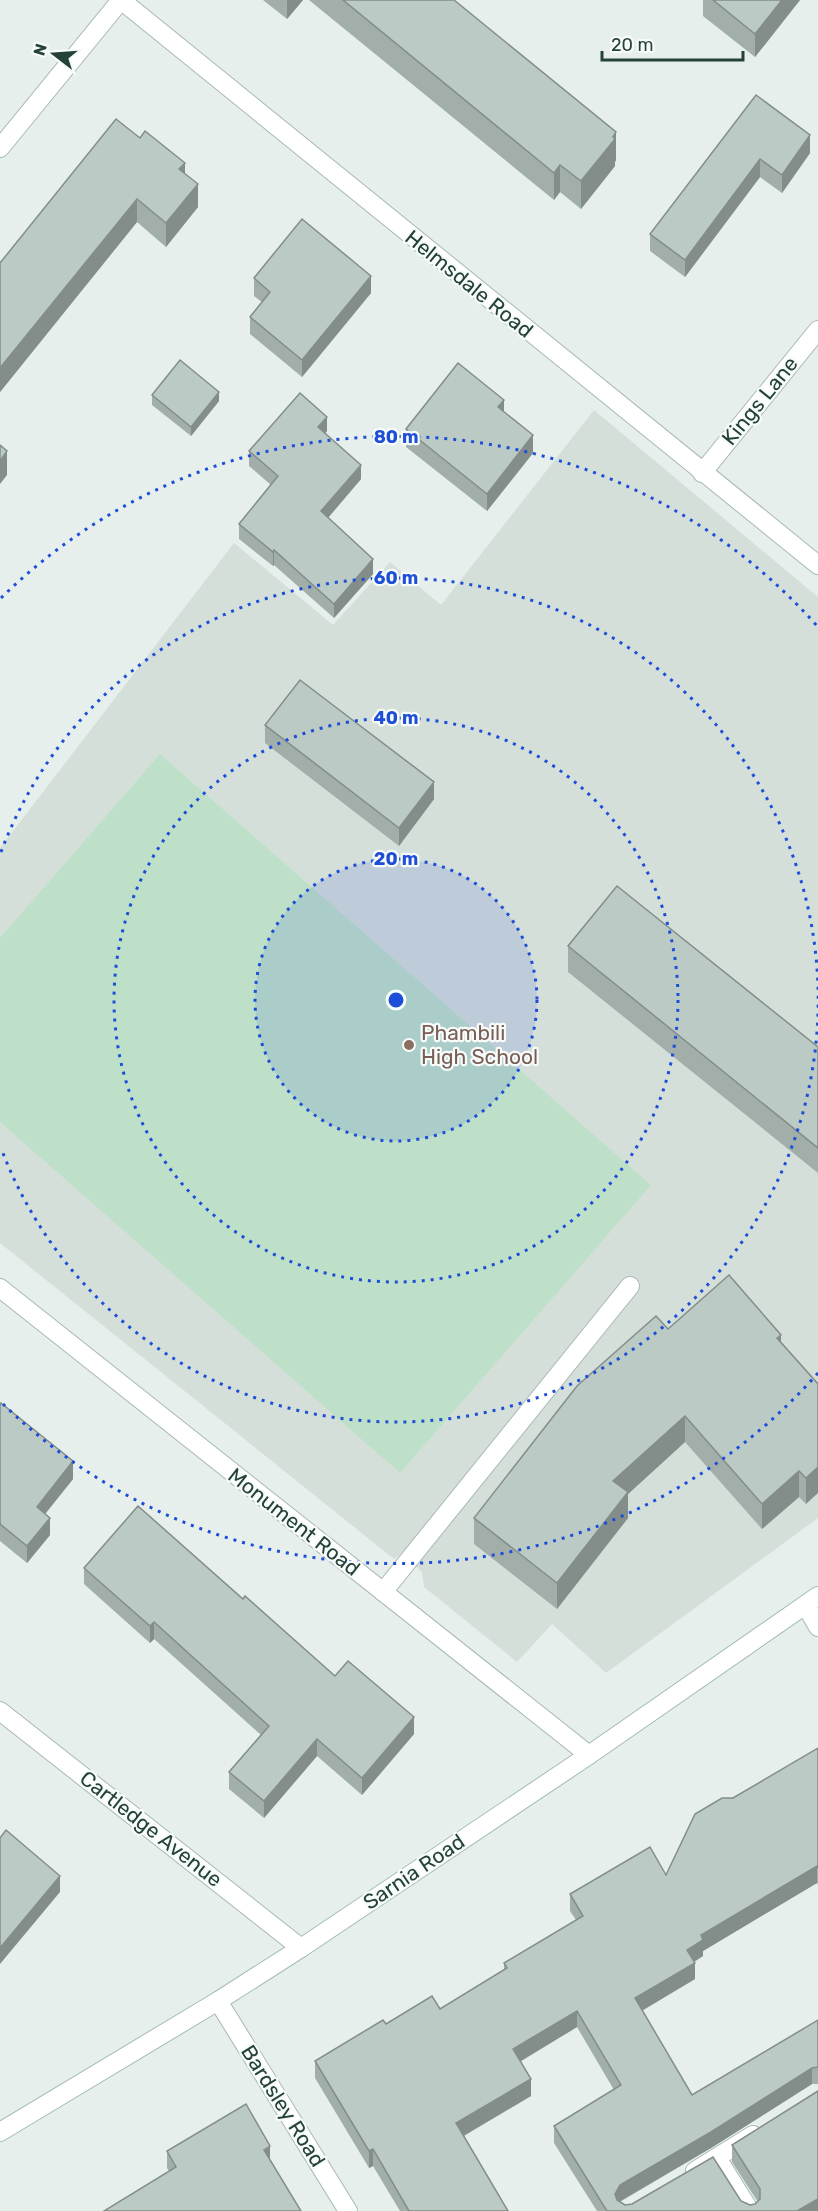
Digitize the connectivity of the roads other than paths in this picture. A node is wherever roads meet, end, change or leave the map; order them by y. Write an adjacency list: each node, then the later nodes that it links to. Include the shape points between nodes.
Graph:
1 (121, 0): 2 (street); 4 (street, Helmsdale Road)
2 (0, 148)
3 (818, 330): 4 (street, Kings Lane)
4 (702, 473): 5 (street, Helmsdale Road)
5 (818, 566)
6 (630, 1286): 8 (street)
7 (0, 1288): 8 (street, Monument Road)
8 (383, 1592): 12 (street, Monument Road)
9 (812, 1601): 10 (street); 12 (street, Sarnia Road)
10 (818, 1627)
11 (0, 1711): 13 (street, Cartledge Avenue)
12 (589, 1755): 13 (street, Sarnia Road)
13 (301, 1948): 14 (street, Sarnia Road)
14 (218, 2001): 16 (street, Sarnia Road); 19 (street, Bardsley Road)
15 (768, 2126): 17 (street)
16 (0, 2132)
17 (717, 2158): 18 (street); 20 (street)
18 (677, 2182)
19 (348, 2211)
20 (750, 2211)

